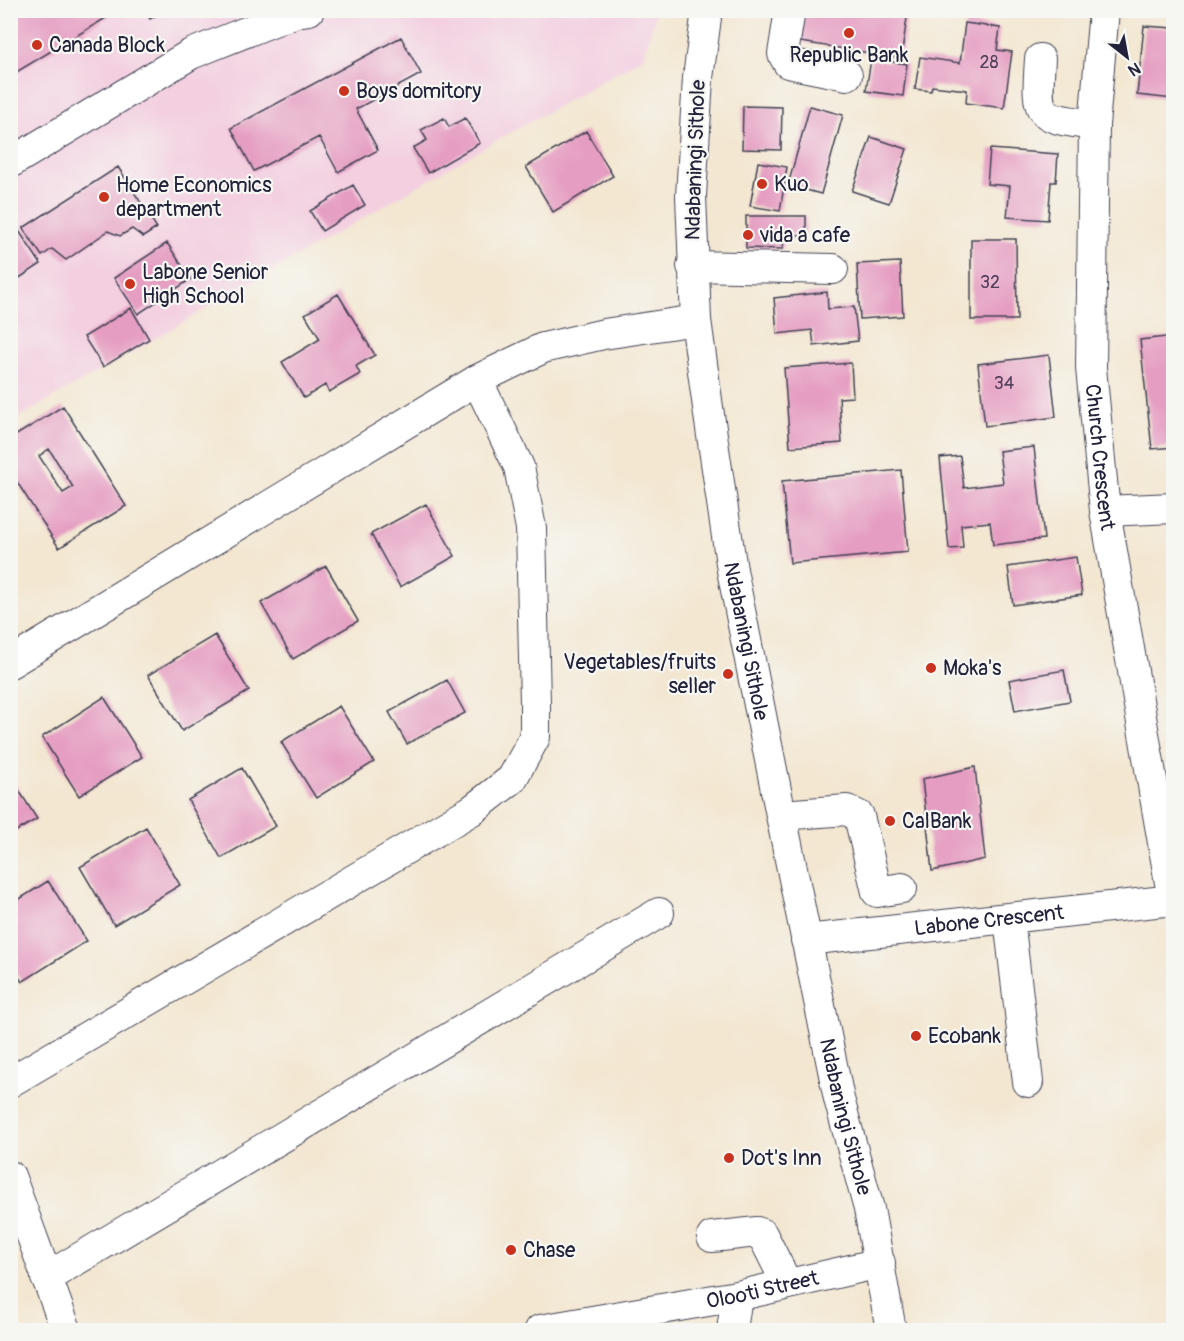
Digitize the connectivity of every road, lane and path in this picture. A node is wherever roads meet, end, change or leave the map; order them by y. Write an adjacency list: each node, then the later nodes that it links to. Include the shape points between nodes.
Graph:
1 (707, 10): 9 (street, Ndabaningi Sithole, via 698,78)
2 (790, 10): 6 (street, via 783,54 788,63)
3 (1104, 10): 7 (street, Church Crescent)
4 (301, 11): 8 (street, via 190,54)
5 (1040, 59): 7 (street, via 1038,97 1042,112 1052,119)
6 (847, 75)
7 (1094, 125): 14 (street, Church Crescent, via 1091,368)
8 (10, 163)
9 (692, 266): 10 (street); 11 (street, Ndabaningi Sithole)
10 (833, 269)
11 (696, 320): 12 (street, via 543,348); 16 (street, Ndabaningi Sithole, via 732,570)
12 (477, 380): 15 (street); 22 (street, via 519,466 531,528 535,737 513,779 472,810)
13 (1173, 508): 14 (street)
14 (1105, 511): 18 (street, Church Crescent)
15 (10, 663)
16 (781, 815): 17 (street, via 847,810 859,816 877,892); 21 (street, Ndabaningi Sithole)
17 (902, 888)
18 (1173, 900): 20 (street, Labone Crescent)
19 (659, 913): 27 (street)
20 (1009, 919): 21 (street, Labone Crescent); 23 (street)
21 (806, 940): 26 (street, Ndabaningi Sithole, via 839,1099)
22 (10, 1082)
23 (1028, 1082)
24 (10, 1176): 27 (street)
25 (712, 1237): 28 (street, via 762,1234)
26 (880, 1263): 28 (street, Olooti Street); 33 (street, Ndabaningi Sithole)
27 (46, 1278): 30 (street)
28 (787, 1284): 29 (street, Olooti Street)
29 (737, 1296): 31 (street, Olooti Street); 32 (street)
30 (66, 1330)
31 (545, 1330)
32 (732, 1330)
33 (891, 1330)

